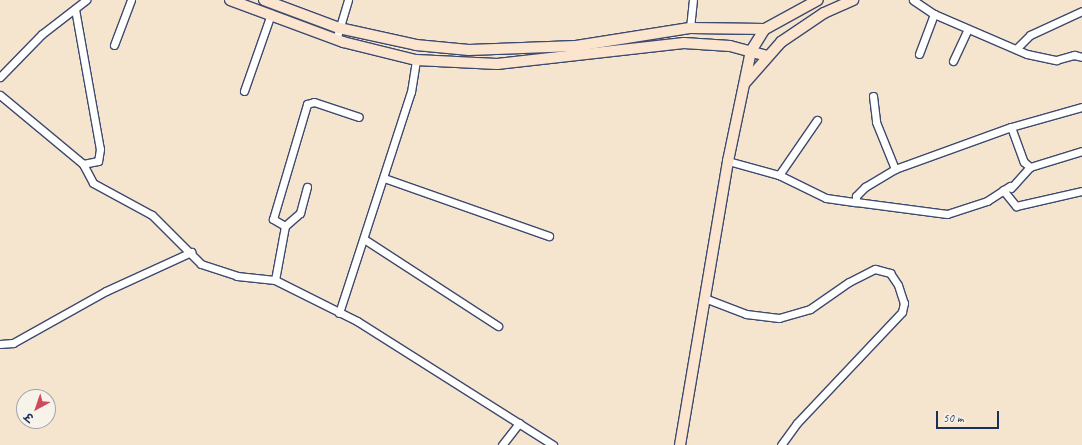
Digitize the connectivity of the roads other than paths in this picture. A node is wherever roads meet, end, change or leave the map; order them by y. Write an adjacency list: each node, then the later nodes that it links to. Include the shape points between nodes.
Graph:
1 (86, 0): 10 (street)
2 (131, 0): 19 (street)
3 (230, 0): 12 (street)
4 (264, 0): 14 (street)
5 (348, 0): 14 (street)
6 (693, 0): 15 (street)
7 (818, 0): 16 (street)
8 (853, 0): 23 (street, via 824,13 781,42)
9 (914, 0): 13 (street)
10 (75, 9): 27 (street, via 42,34); 38 (street, via 100,149 98,161)
11 (1082, 11): 20 (street, via 1030,35)
12 (271, 14): 18 (street); 29 (street)
13 (934, 14): 17 (street); 22 (street)
14 (339, 28): 15 (street, via 416,45 519,51); 18 (street)
15 (690, 28): 16 (street)
16 (765, 29): 21 (street)
17 (968, 29): 20 (street); 26 (street)
18 (336, 40): 25 (street)
19 (114, 44)
20 (1016, 49): 24 (street, via 1043,58)
21 (751, 51): 23 (street); 25 (street, via 712,43 684,43 497,64); 28 (street)
22 (919, 54)
23 (767, 56): 28 (street)
24 (1082, 57)
25 (416, 60): 42 (street, via 411,92)
26 (953, 61)
27 (0, 78)
28 (742, 86): 37 (street)
29 (244, 91)
30 (0, 96): 38 (street)
31 (873, 96): 40 (street, via 876,122)
32 (1082, 107): 35 (street)
33 (359, 117): 47 (street, via 314,102 307,104 273,219)
34 (817, 120): 41 (street)
35 (1011, 127): 39 (street, via 1024,162); 40 (street)
36 (1082, 151): 39 (street)
37 (728, 161): 41 (street); 52 (street)
38 (83, 164): 50 (street, via 93,183 152,215)
39 (1030, 167): 44 (street)
40 (895, 168): 46 (street, via 865,187 856,196)
41 (779, 175): 46 (street, via 826,198)
42 (384, 178): 48 (street); 49 (street)
43 (307, 186): 47 (street, via 300,213)
44 (1008, 188): 45 (street, via 1016,206); 46 (street, via 987,201 947,214)
45 (1082, 191)
46 (856, 202)
47 (285, 226): 51 (street)
48 (549, 236)
49 (364, 239): 53 (street); 54 (street)
50 (191, 252): 51 (street, via 201,264 237,276); 55 (street, via 106,291 13,343)
51 (275, 280): 53 (street)
52 (706, 299): 59 (street); 60 (street, via 746,314 779,318 810,309 849,282 875,269 890,273 898,285 904,303 902,312 797,423)
53 (339, 313): 56 (street)
54 (498, 326)
55 (0, 344)
56 (519, 423): 57 (street); 58 (street)
57 (502, 445)
58 (553, 445)
59 (680, 445)
60 (780, 445)

